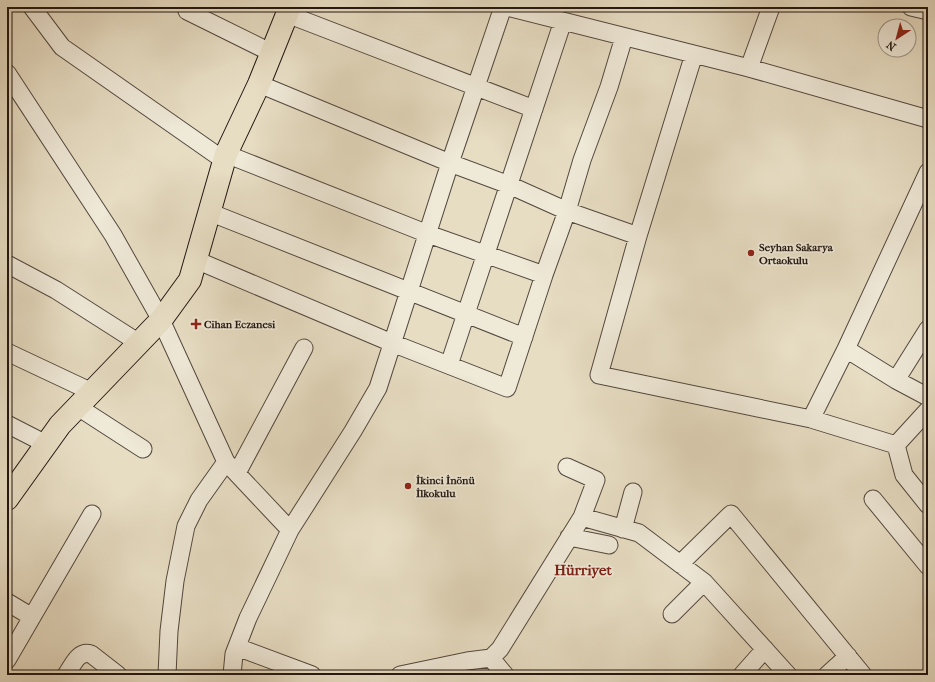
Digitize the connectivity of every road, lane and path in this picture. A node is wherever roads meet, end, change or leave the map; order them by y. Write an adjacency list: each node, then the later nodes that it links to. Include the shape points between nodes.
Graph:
1 (32, 7): 18 (street, via 62,47)
2 (770, 7): 12 (street)
3 (911, 7): 7 (street)
4 (513, 8): 8 (street); 15 (street)
5 (187, 11): 10 (street)
6 (289, 11): 10 (main road); 15 (street)
7 (928, 12)
8 (563, 21): 9 (street); 16 (street)
9 (624, 37): 11 (street); 22 (street)
10 (272, 53): 14 (main road)
11 (694, 54): 12 (street); 25 (street)
12 (749, 68): 17 (street)
13 (7, 73): 32 (street, via 113,235)
14 (259, 84): 18 (main road); 19 (street)
15 (476, 88): 16 (street); 19 (street)
16 (534, 109): 21 (street)
17 (928, 119)
18 (225, 157): 23 (main road); 24 (street)
19 (450, 163): 21 (street); 24 (street)
20 (928, 172): 38 (street)
21 (509, 185): 22 (street); 26 (street)
22 (567, 211): 25 (street); 29 (street)
23 (209, 212): 27 (main road); 30 (street)
24 (428, 234): 26 (street); 30 (street)
25 (638, 236): 45 (street, via 599,375)
26 (486, 254): 29 (street); 31 (street)
27 (196, 260): 32 (main road, via 190,280); 36 (street)
28 (7, 264): 35 (street, via 56,290)
29 (544, 275): 34 (street)
30 (409, 292): 31 (street); 36 (street)
31 (466, 314): 34 (street); 40 (street)
32 (161, 320): 35 (main road); 50 (street)
33 (928, 329): 41 (street)
34 (524, 337): 40 (street, via 507,388)
35 (139, 343): 43 (main road)
36 (392, 343): 40 (street); 59 (street, via 378,388 354,431)
37 (304, 348): 50 (street)
38 (846, 349): 41 (street); 45 (street)
39 (7, 352): 43 (street)
40 (449, 365)
41 (896, 380): 42 (street)
42 (928, 396)
43 (85, 399): 47 (main road); 49 (street)
44 (928, 410): 48 (street)
45 (811, 419): 48 (street)
46 (7, 424): 47 (street)
47 (46, 444): 53 (main road)
48 (896, 445): 55 (street, via 904,475)
49 (143, 449)
50 (232, 467): 59 (street); 75 (street, via 199,500 186,526 174,588)
51 (567, 467): 57 (street, via 596,480)
52 (632, 492): 58 (street)
53 (7, 499)
54 (872, 499): 63 (street)
55 (928, 505)
56 (92, 514): 67 (street)
57 (582, 517): 58 (street); 60 (street)
58 (623, 529): 62 (street, via 639,533)
59 (290, 530): 68 (street)
60 (569, 538): 61 (street); 71 (street, via 500,649)
61 (609, 545)
62 (680, 564): 64 (street); 70 (street, via 731,514)
63 (928, 566)
64 (704, 582): 66 (street); 69 (street)
65 (7, 602): 67 (street)
66 (672, 614)
67 (32, 616): 72 (street)
68 (237, 647): 76 (street); 77 (street)
69 (765, 649): 80 (street); 81 (street)
70 (848, 656): 82 (street); 83 (street)
71 (491, 658): 78 (street); 79 (street)
72 (7, 660)
73 (66, 675): 74 (street, via 80,654 85,652)
74 (118, 675)
75 (167, 675)
76 (232, 675)
77 (312, 675)
78 (400, 675)
79 (505, 675)
80 (742, 675)
81 (788, 675)
82 (828, 675)
83 (863, 675)

